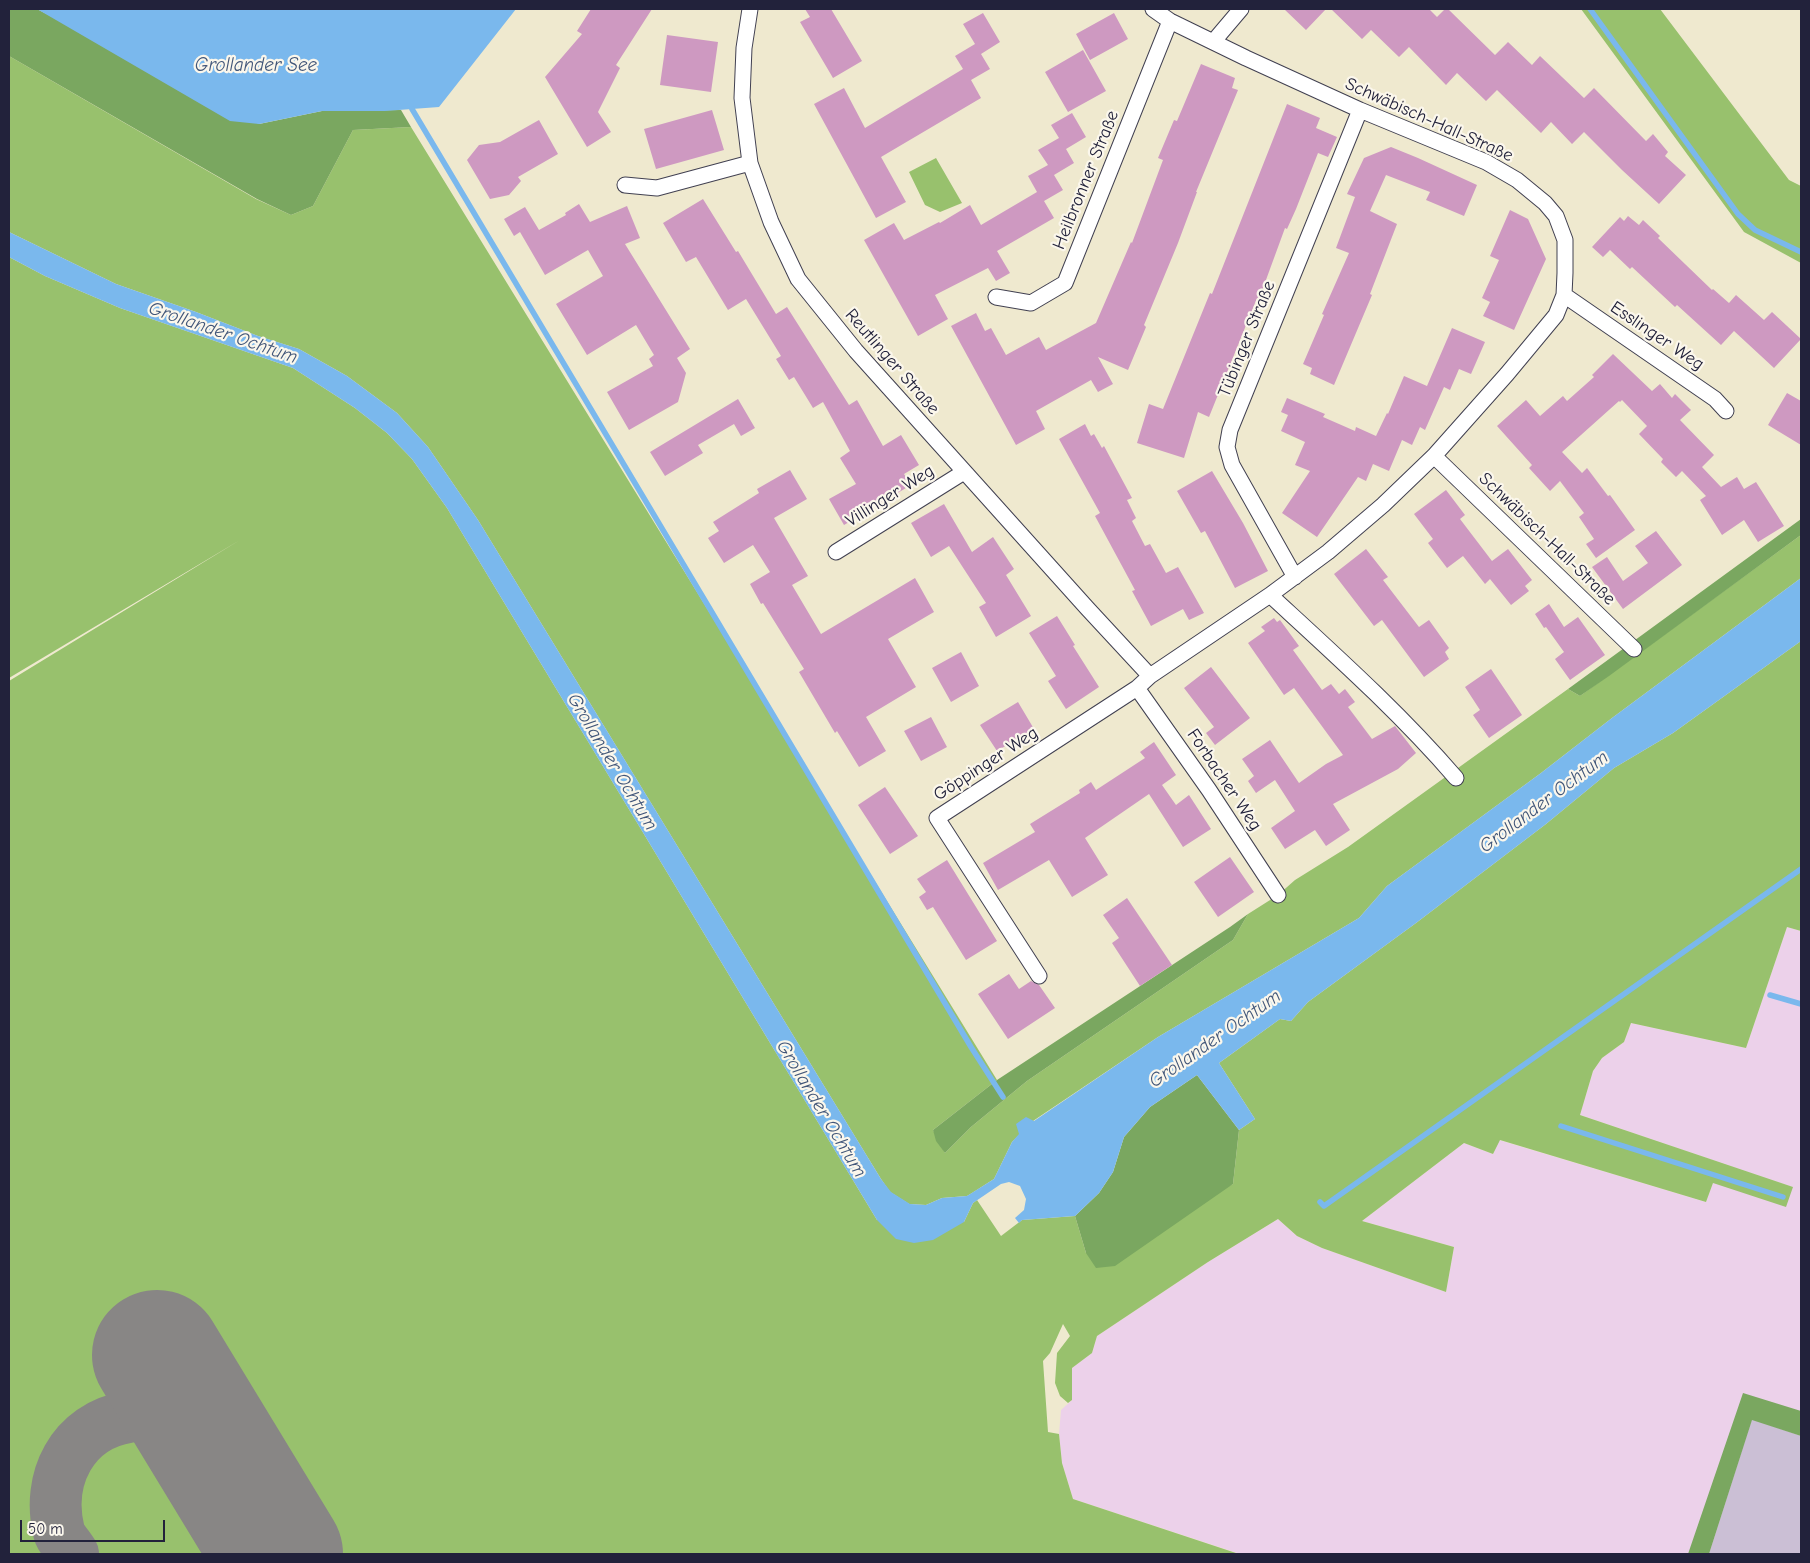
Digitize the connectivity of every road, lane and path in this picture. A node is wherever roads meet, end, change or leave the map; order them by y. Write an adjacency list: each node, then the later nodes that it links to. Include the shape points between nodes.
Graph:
1 (750, 9): 7 (street, Reutlinger Straße, via 742,88)
2 (1153, 9): 4 (street, Schwäbisch-Hall-Straße)
3 (1242, 9): 5 (street)
4 (1170, 21): 5 (street, Schwäbisch-Hall-Straße); 10 (street, Heilbronner Straße, via 1065,282 1031,303)
5 (1213, 42): 6 (street, Schwäbisch-Hall-Straße)
6 (1360, 110): 9 (street, Schwäbisch-Hall-Straße, via 1486,162 1545,203 1556,216 1565,240); 15 (street, Tübinger Straße, via 1230,430 1227,447 1232,465)
7 (750, 163): 8 (street, via 657,188); 13 (street, Reutlinger Straße, via 771,222 798,279 856,351)
8 (625, 185)
9 (1564, 295): 11 (street, Esslinger Weg, via 1715,398); 12 (street, Schwäbisch-Hall-Straße, via 1556,315 1546,328)
10 (996, 296)
11 (1726, 411)
12 (1434, 456): 15 (street, Schwäbisch-Hall-Straße, via 1377,511); 17 (street, Schwäbisch-Hall-Straße)
13 (964, 472): 14 (street, Villinger Weg); 18 (street, Reutlinger Straße)
14 (836, 552)
15 (1295, 577): 16 (street, Schwäbisch-Hall-Straße)
16 (1270, 596): 18 (street, Schwäbisch-Hall-Straße); 20 (street, via 1391,708)
17 (1634, 649)
18 (1150, 676): 19 (street, Schwäbisch-Hall-Straße)
19 (1137, 688): 21 (street, Forbacher Weg); 22 (street, Göppinger Weg, via 937,818)
20 (1456, 778)
21 (1278, 895)
22 (1038, 976)

